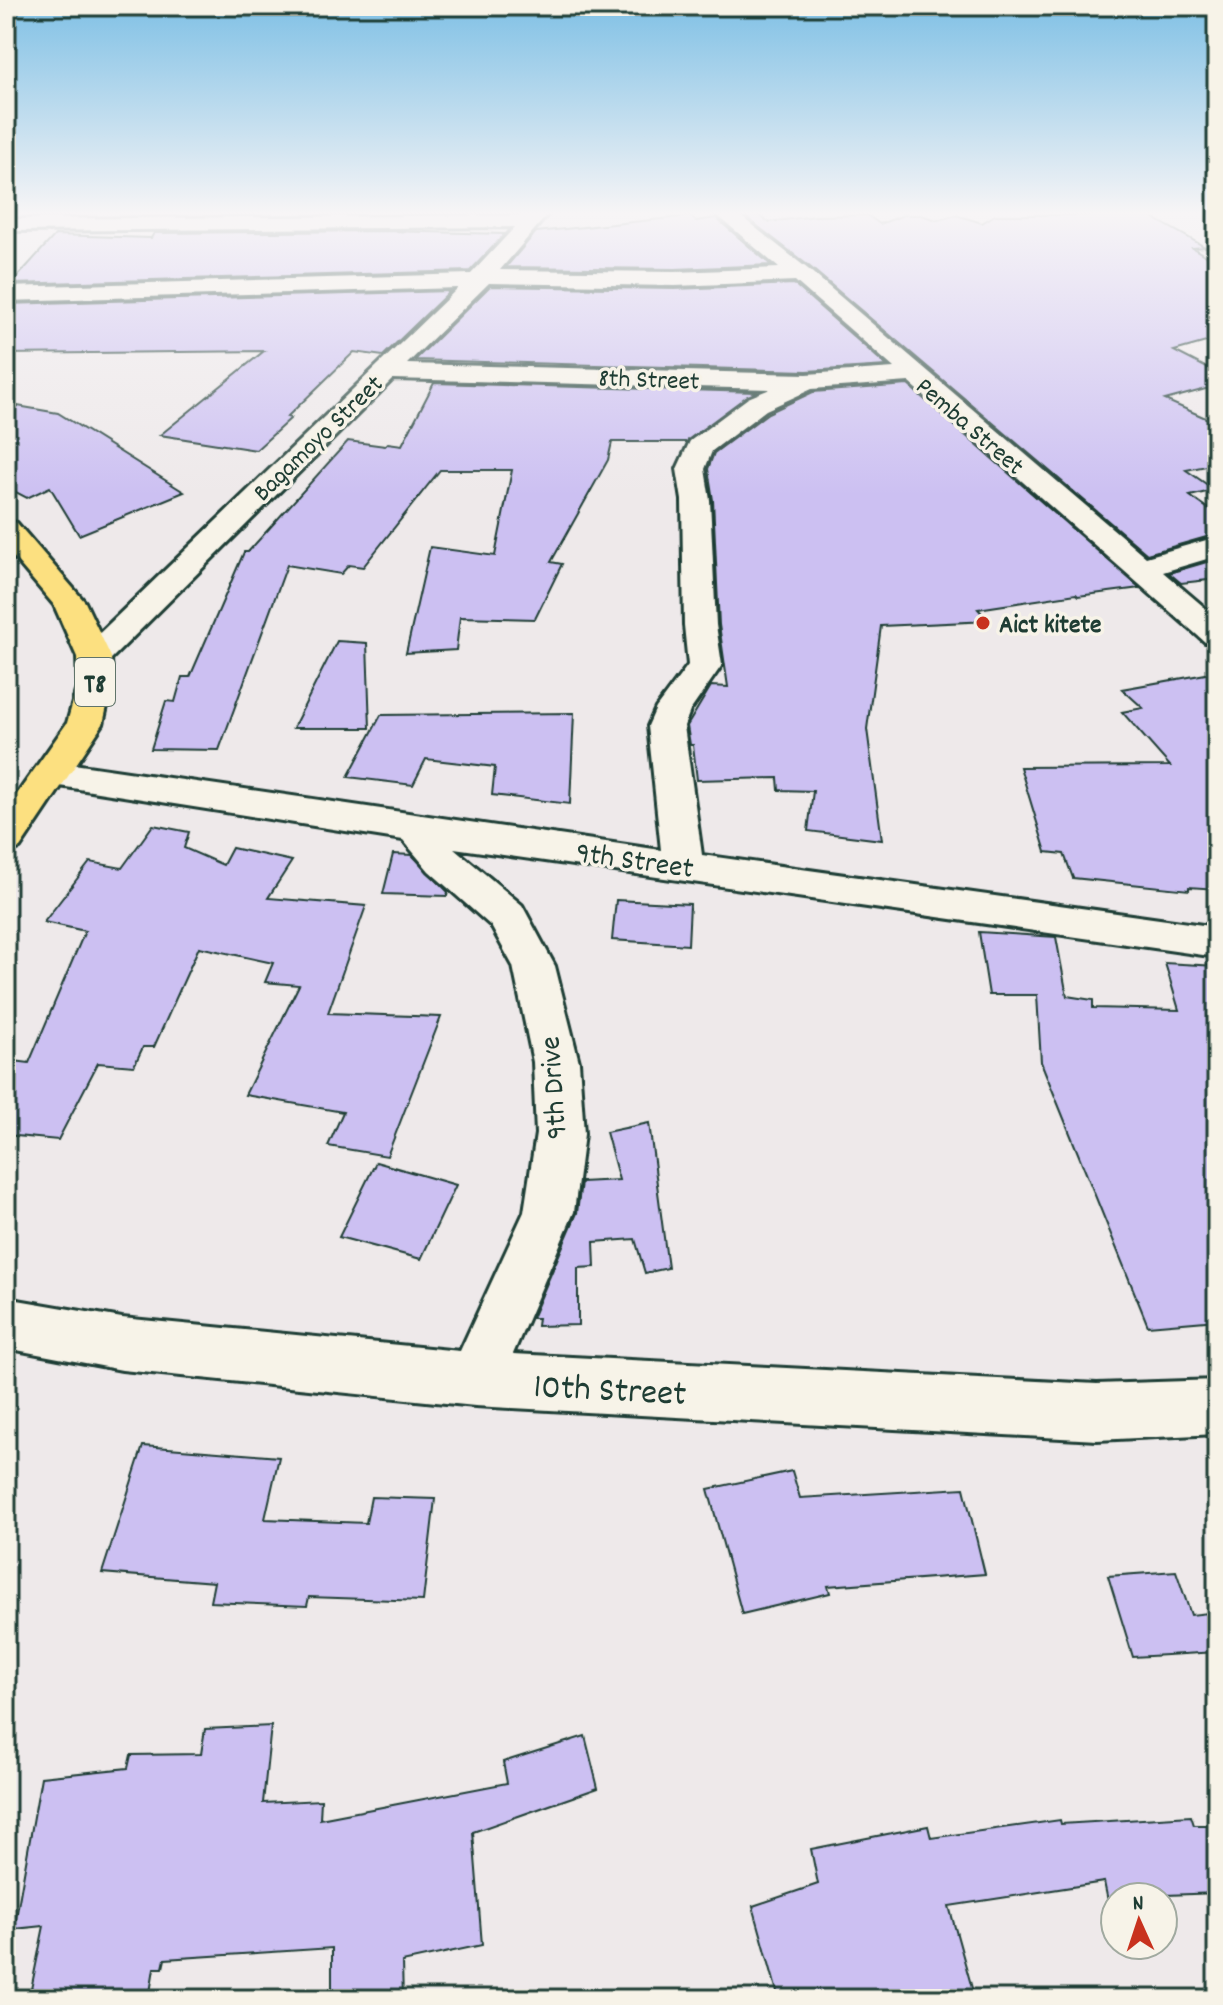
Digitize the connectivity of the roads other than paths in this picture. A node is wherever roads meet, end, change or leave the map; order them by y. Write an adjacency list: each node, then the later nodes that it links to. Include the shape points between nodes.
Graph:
1 (450, 309): 3 (street, Bagamoyo Street)
2 (839, 309): 4 (street, Pemba Street)
3 (386, 371): 5 (street, 8th Street); 10 (street, Bagamoyo Street)
4 (912, 374): 5 (street, 8th Street); 8 (street, Pemba Street)
5 (807, 382): 14 (street, via 757,404 700,447 691,469 705,665 666,726)
6 (6, 529): 10 (highway, T8, via 69,602)
7 (1217, 546): 8 (street)
8 (1139, 569): 9 (street, Pemba Street)
9 (1217, 635)
10 (94, 657): 11 (highway, T8, via 95,684 85,724)
11 (53, 773): 12 (street, 9th Street); 13 (highway, T8)
12 (415, 829): 14 (street, 9th Street); 17 (street, 9th Drive, via 443,861 507,916 534,966 556,1062 560,1134 549,1212)
13 (6, 839)
14 (683, 865): 15 (street, 9th Street)
15 (1217, 942)
16 (6, 1323): 17 (street, 10th Street, via 122,1344)
17 (475, 1379): 18 (street, 10th Street, via 1097,1412)
18 (1217, 1407)

